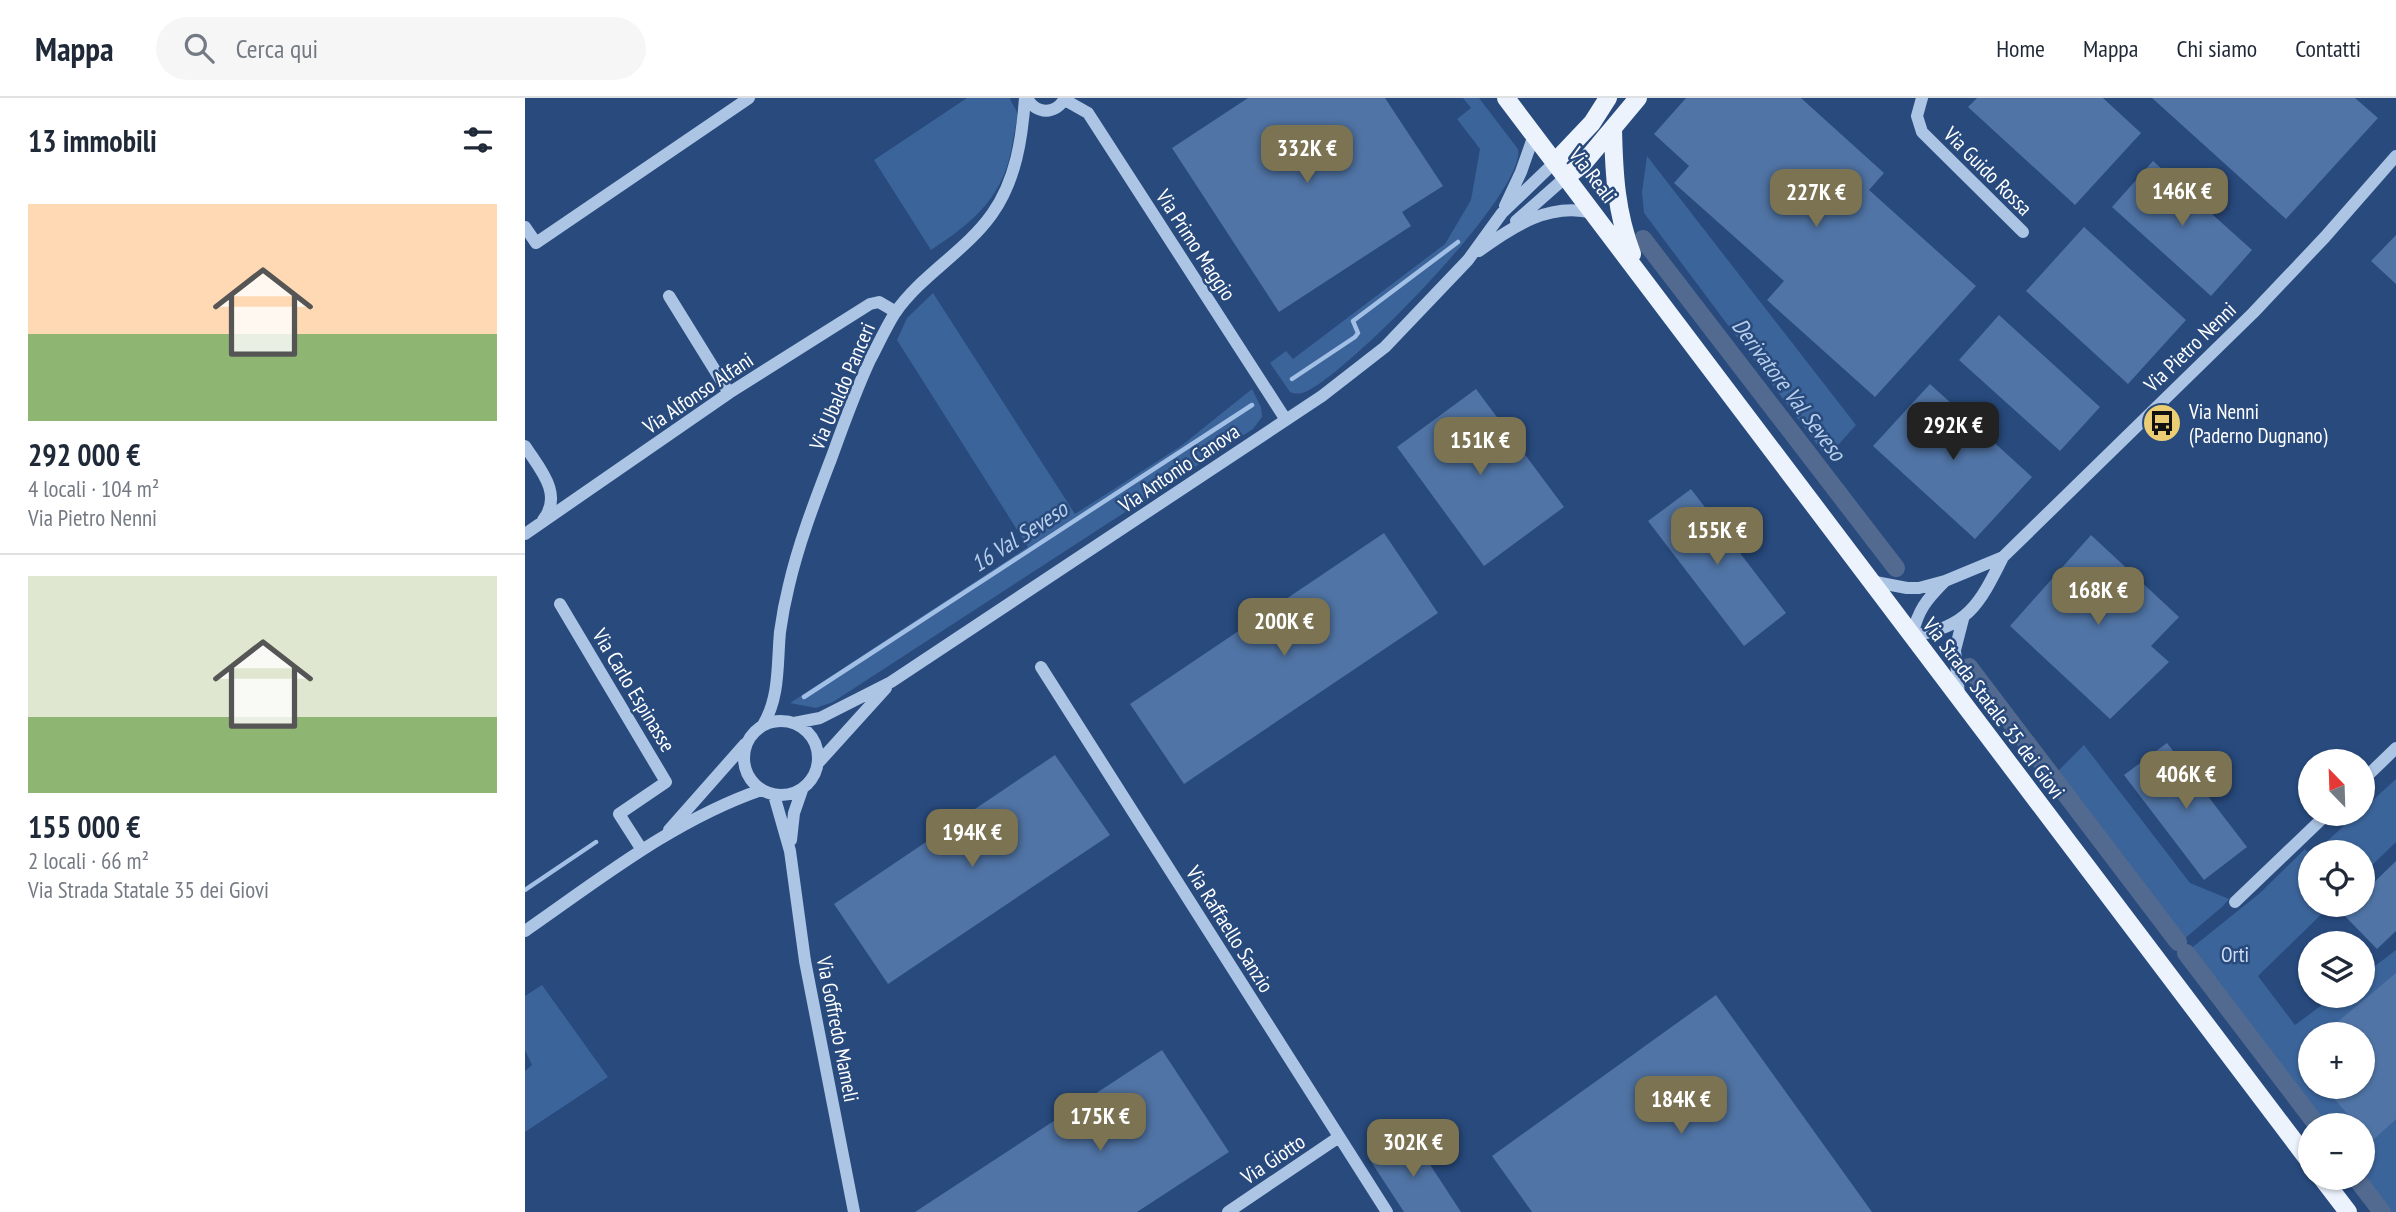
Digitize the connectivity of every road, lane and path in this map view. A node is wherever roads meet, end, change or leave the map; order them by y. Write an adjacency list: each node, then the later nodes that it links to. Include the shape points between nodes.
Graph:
1 (749, 98): 15 (street, via 536,243)
2 (1026, 98): 7 (street, via 1043,111 1056,109); 21 (street, Via Ubaldo Panceri, via 1015,165 994,212)
3 (1506, 98): 9 (main road, Via Reali)
4 (1608, 98): 11 (main road, via 1592,123)
5 (1638, 98): 8 (main road)
6 (1922, 98): 16 (street, Via Guido Rossa, via 1917,116 1922,132)
7 (1065, 99): 23 (street, Via Primo Maggio, via 1088,113)
8 (1613, 129): 12 (main road); 19 (main road, via 1622,228)
9 (1534, 135): 11 (main road, Via Reali); 13 (street, Via Antonio Canova)
10 (2396, 156): 27 (street, Via Pietro Nenni, via 2253,313)
11 (1555, 162): 12 (main road, Via Reali); 13 (street, Via Antonio Canova)
12 (1567, 176): 14 (main road, Via Reali); 17 (street, Via Antonio Canova)
13 (1502, 213): 18 (street, Via Antonio Canova)
14 (1593, 213): 17 (street, Via Antonio Canova, via 1558,210); 19 (main road, Via Reali)
15 (525, 227)
16 (2023, 232)
17 (1500, 235): 18 (street, Via Antonio Canova)
18 (1468, 260): 23 (street, Via Antonio Canova, via 1385,347)
19 (1642, 281): 28 (main road, Via Strada Statale 35 dei Giovi)
20 (669, 296): 22 (street)
21 (896, 313): 22 (street, Via Alfonso Alfani, via 879,302 870,304); 37 (street, Via Ubaldo Panceri, via 858,388 806,526 784,607 773,705)
22 (729, 393): 25 (street, Via Alfonso Alfani)
23 (1286, 420): 34 (street, Via Antonio Canova)
24 (525, 446): 25 (street, via 552,494 550,509)
25 (538, 526): 26 (street, Via Alfonso Alfani)
26 (525, 534)
27 (2003, 557): 29 (street, Via Pietro Nenni); 31 (street, Via Pietro Nenni, via 1984,593)
28 (1870, 581): 29 (street, Via Pietro Nenni, via 1907,589); 32 (main road, Via Strada Statale 35 dei Giovi)
29 (1945, 581): 32 (street, Via Pietro Nenni, via 1921,607)
30 (560, 604): 46 (street, Via Carlo Espinasse, via 666,782 619,814)
31 (1963, 619): 32 (street, Via Pietro Nenni, via 1939,631); 35 (street, Via Pietro Nenni, via 1955,650)
32 (1912, 636): 35 (main road, Via Strada Statale 35 dei Giovi)
33 (1041, 667): 50 (street, Via Raffaello Sanzio)
34 (891, 682): 36 (street, Via Antonio Canova, via 820,718); 40 (street, Via Antonio Canova)
35 (1959, 699): 51 (main road, Via Strada Statale 35 dei Giovi)
36 (794, 723): 37 (street); 40 (street, via 813,738)
37 (763, 725): 38 (street)
38 (748, 740): 43 (street, via 744,751 747,773); 45 (street)
39 (2396, 748): 41 (street)
40 (819, 762): 42 (street)
41 (2375, 768)
42 (802, 790): 43 (street, via 784,796); 47 (street)
43 (768, 793): 45 (street, via 733,800); 47 (street)
44 (2314, 826): 48 (street)
45 (664, 836): 46 (street)
46 (642, 850): 49 (street)
47 (790, 851): 53 (street, Via Goffredo Mameli, via 805,961)
48 (2235, 902)
49 (525, 931)
50 (1339, 1137): 54 (street, Via Giotto); 55 (street, Via Raffaello Sanzio)
51 (2298, 1146)
52 (2331, 1190): 56 (main road)
53 (854, 1212)
54 (1228, 1212)
55 (1387, 1212)
56 (2348, 1212)

